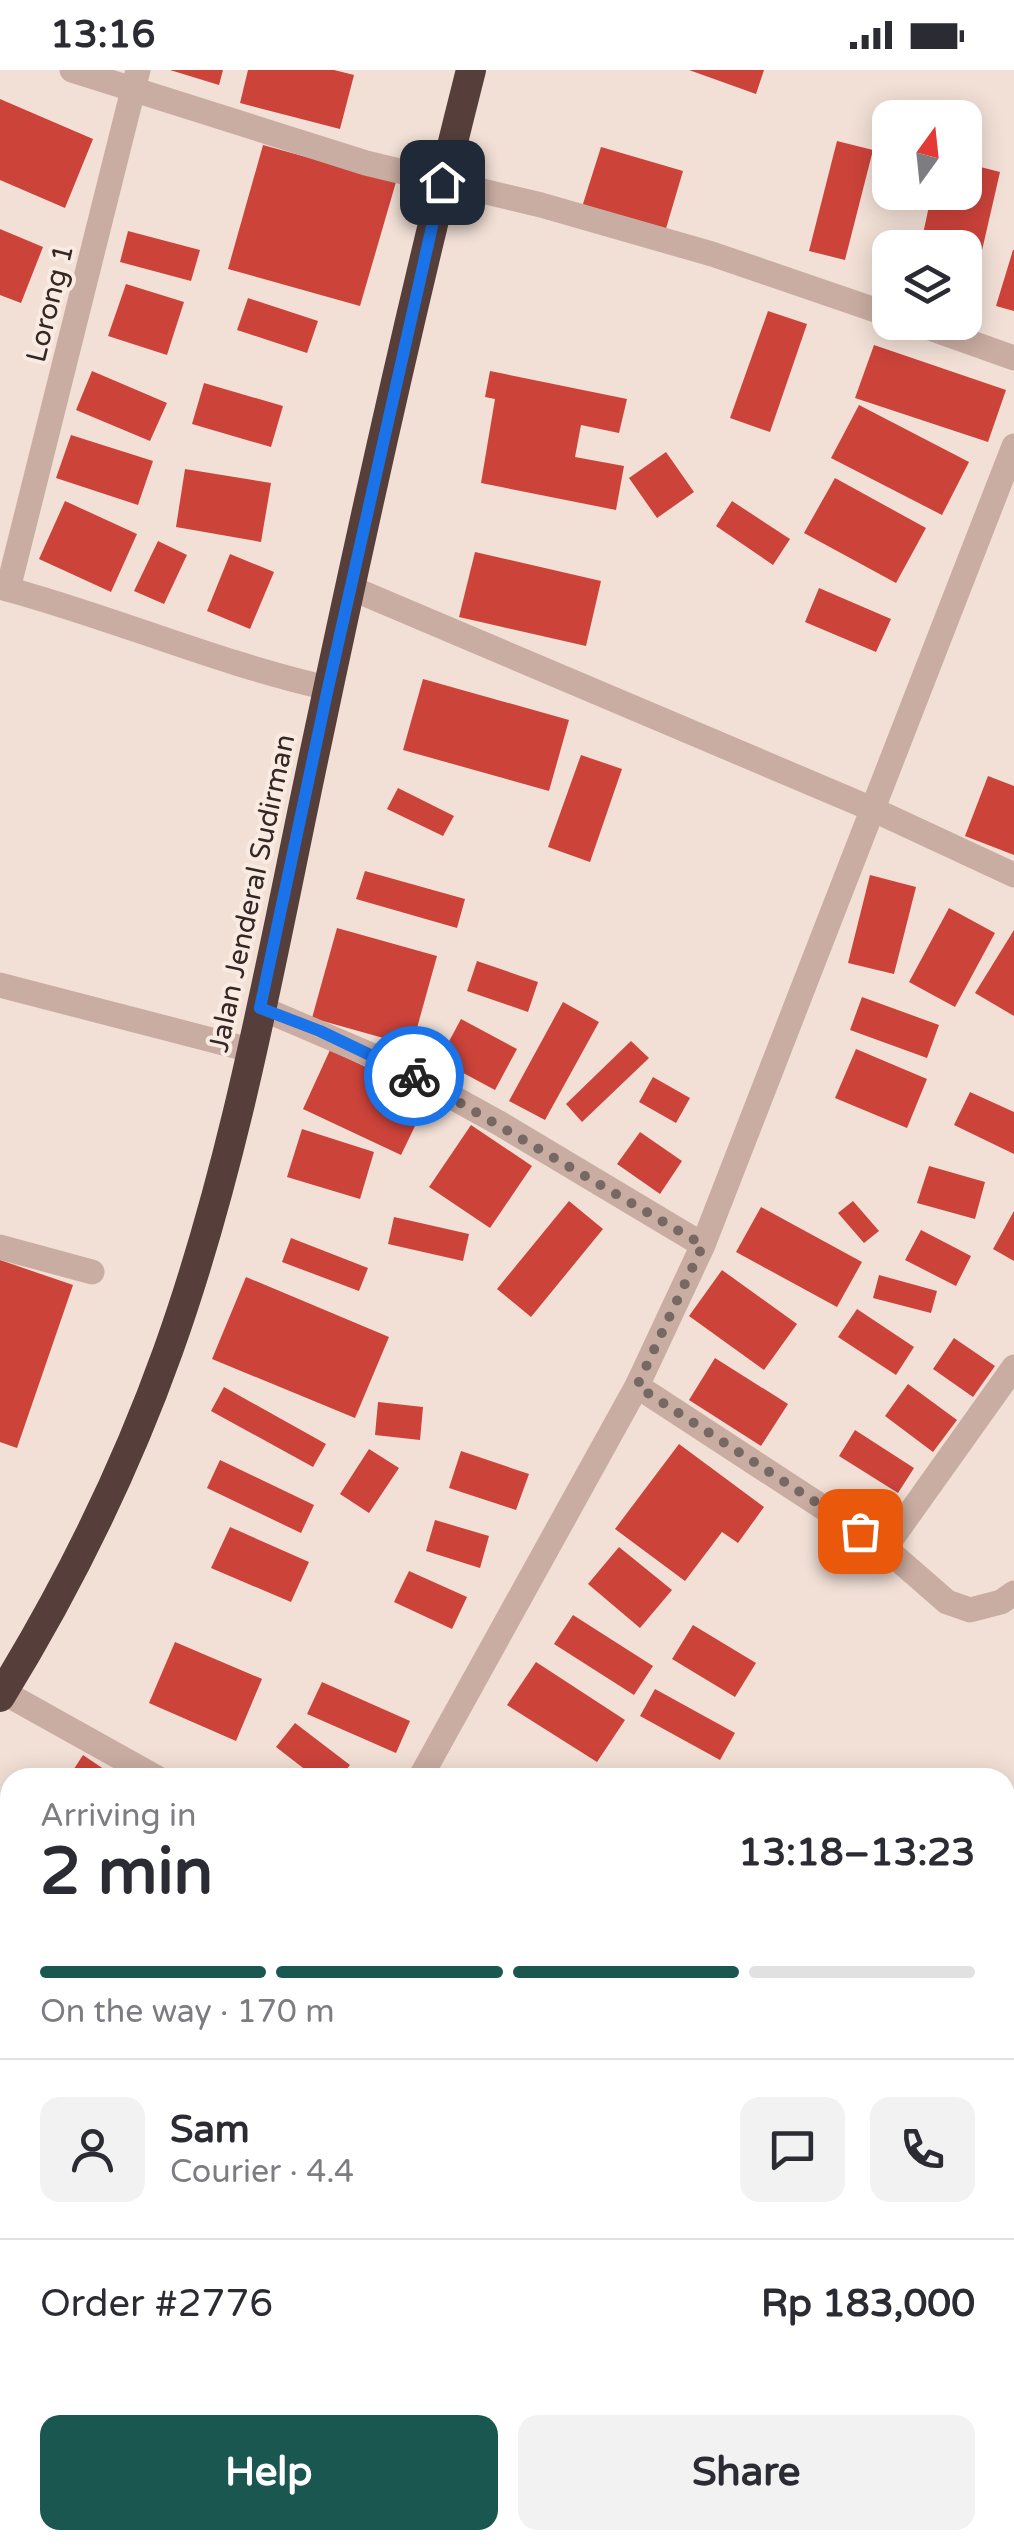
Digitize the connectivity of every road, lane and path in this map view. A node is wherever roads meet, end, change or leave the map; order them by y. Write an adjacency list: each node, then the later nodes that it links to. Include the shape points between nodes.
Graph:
1 (72, 70): 3 (street)
2 (471, 70): 4 (highway, Jalan Jenderal Sudirman)
3 (136, 80): 4 (street, via 366,163); 9 (street, Lorong 1)
4 (442, 182): 5 (street, via 712,254); 10 (highway, Jalan Jenderal Sudirman)
5 (872, 308)
6 (964, 340): 7 (street)
7 (1014, 358)
8 (1014, 446): 12 (street)
9 (4, 588): 11 (street)
10 (351, 588): 11 (highway, Jalan Jenderal Sudirman); 12 (street)
11 (328, 688): 15 (highway, Jalan Jenderal Sudirman)
12 (872, 808): 13 (street); 17 (street)
13 (1014, 875)
14 (0, 984): 16 (street)
15 (260, 1008): 16 (highway, Jalan Jenderal Sudirman); 17 (street, via 392,1064)
16 (250, 1050): 24 (highway, Jalan Jenderal Sudirman, via 167,1353 72,1569)
17 (703, 1245): 21 (street)
18 (0, 1246): 19 (street)
19 (92, 1272)
20 (1014, 1366): 22 (street)
21 (637, 1386): 22 (street); 26 (street)
22 (885, 1548): 23 (street, via 947,1602 970,1610)
23 (1014, 1592)
24 (2, 1694): 25 (street)
25 (139, 1768)
26 (426, 1768)

